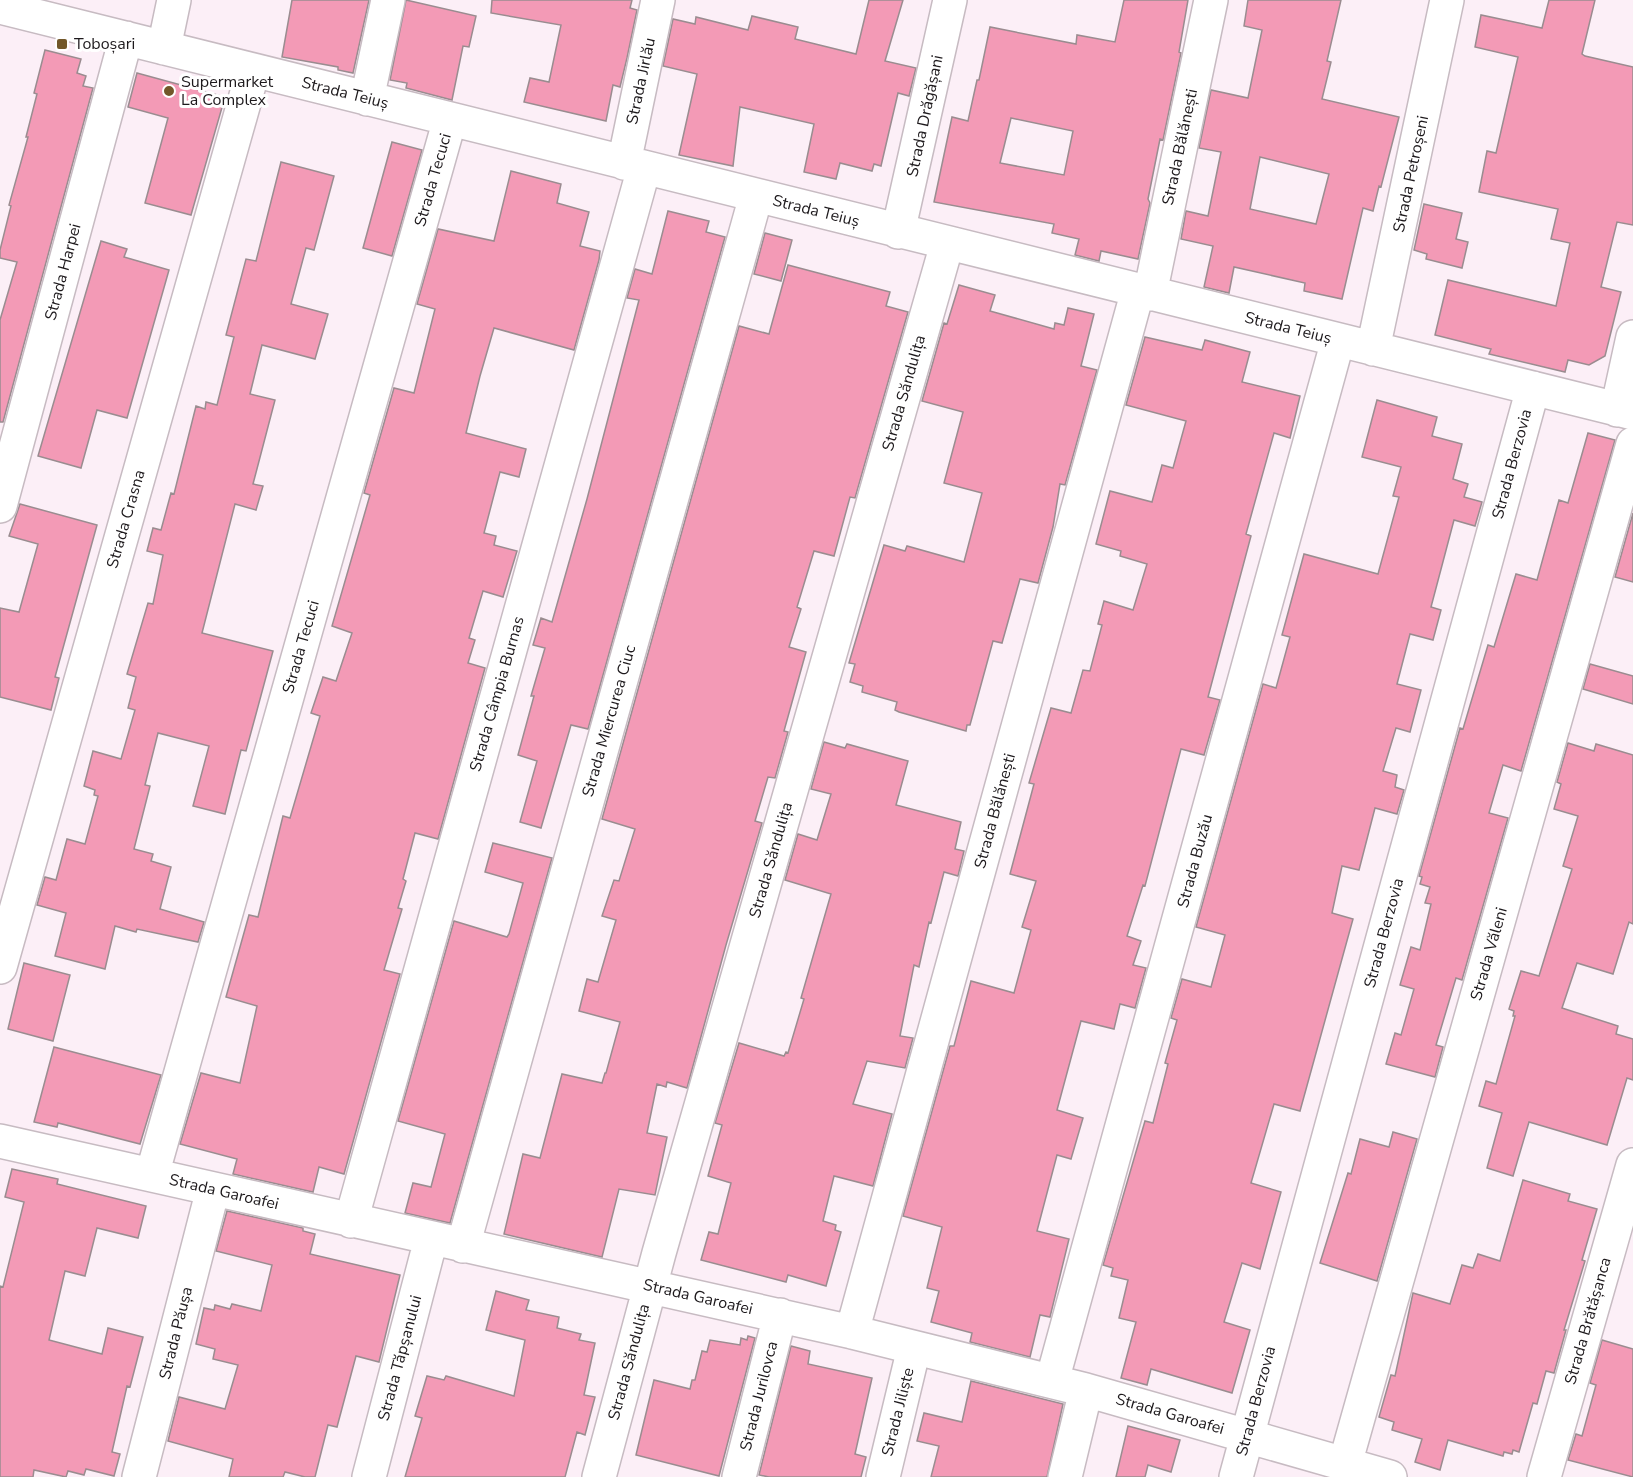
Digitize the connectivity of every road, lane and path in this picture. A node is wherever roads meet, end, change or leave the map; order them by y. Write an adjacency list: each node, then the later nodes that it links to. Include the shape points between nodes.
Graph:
1 (174, 0): 9 (street)
2 (388, 0): 11 (street)
3 (658, 0): 13 (street, Strada Jirlău)
4 (950, 0): 15 (street, Strada Drăgășani)
5 (1211, 0): 17 (street, Strada Bălănești)
6 (1447, 0): 20 (street, Strada Petroșeni)
7 (0, 7): 8 (street, Strada Teiuș)
8 (126, 38): 9 (street, Strada Teiuș); 24 (street, Strada Harpei)
9 (164, 48): 10 (street, Strada Teiuș)
10 (253, 70): 11 (street, Strada Teiuș); 25 (street, Strada Crasna)
11 (367, 99): 12 (street, Strada Teiuș)
12 (450, 119): 13 (street, Strada Teiuș); 28 (street, Strada Tecuci)
13 (634, 165): 14 (street, Strada Teiuș); 30 (street, Strada Câmpia Burnas)
14 (756, 196): 15 (street, Strada Teiuș); 32 (street, Strada Miercurea Ciuc)
15 (898, 232): 16 (street, Strada Teiuș)
16 (947, 244): 17 (street, Strada Teiuș); 33 (street, Strada Săndulița)
17 (1144, 292): 19 (street, Strada Teiuș); 35 (street, Strada Bălănești)
18 (1633, 337): 22 (street)
19 (1338, 340): 20 (street, Strada Teiuș); 37 (street, Strada Buzău)
20 (1373, 349): 21 (street, Strada Teiuș)
21 (1533, 388): 22 (street, Strada Teiuș); 39 (street, Strada Berzovia)
22 (1625, 411)
23 (1633, 444): 40 (street, Strada Văleni)
24 (0, 506)
25 (0, 967)
26 (0, 1141): 28 (street, Strada Garoafei)
27 (1633, 1165): 49 (street, Strada Brătășanca)
28 (152, 1175): 29 (street, Strada Garoafei)
29 (213, 1189): 30 (street, Strada Garoafei); 41 (street, Strada Păușa)
30 (351, 1221): 31 (street, Strada Garoafei)
31 (431, 1239): 32 (street, Strada Garoafei); 42 (street, Strada Tăpșanului)
32 (463, 1246): 33 (street, Strada Garoafei)
33 (650, 1286): 34 (street, Strada Garoafei); 43 (street, Strada Săndulița)
34 (780, 1315): 35 (street, Strada Garoafei); 44 (street, Strada Jurilovca)
35 (852, 1332): 36 (street, Strada Garoafei)
36 (914, 1348): 37 (street, Strada Garoafei); 45 (street, Strada Jiliște)
37 (1052, 1382): 38 (street, Strada Garoafei)
38 (1086, 1390): 39 (street, Strada Garoafei); 46 (street)
39 (1246, 1437): 40 (street, Strada Garoafei); 47 (street, Strada Berzovia)
40 (1345, 1464): 48 (street, Strada Garoafei)
41 (139, 1477)
42 (369, 1477)
43 (599, 1477)
44 (739, 1477)
45 (883, 1477)
46 (1065, 1477)
47 (1236, 1477)
48 (1390, 1477)
49 (1544, 1477)

